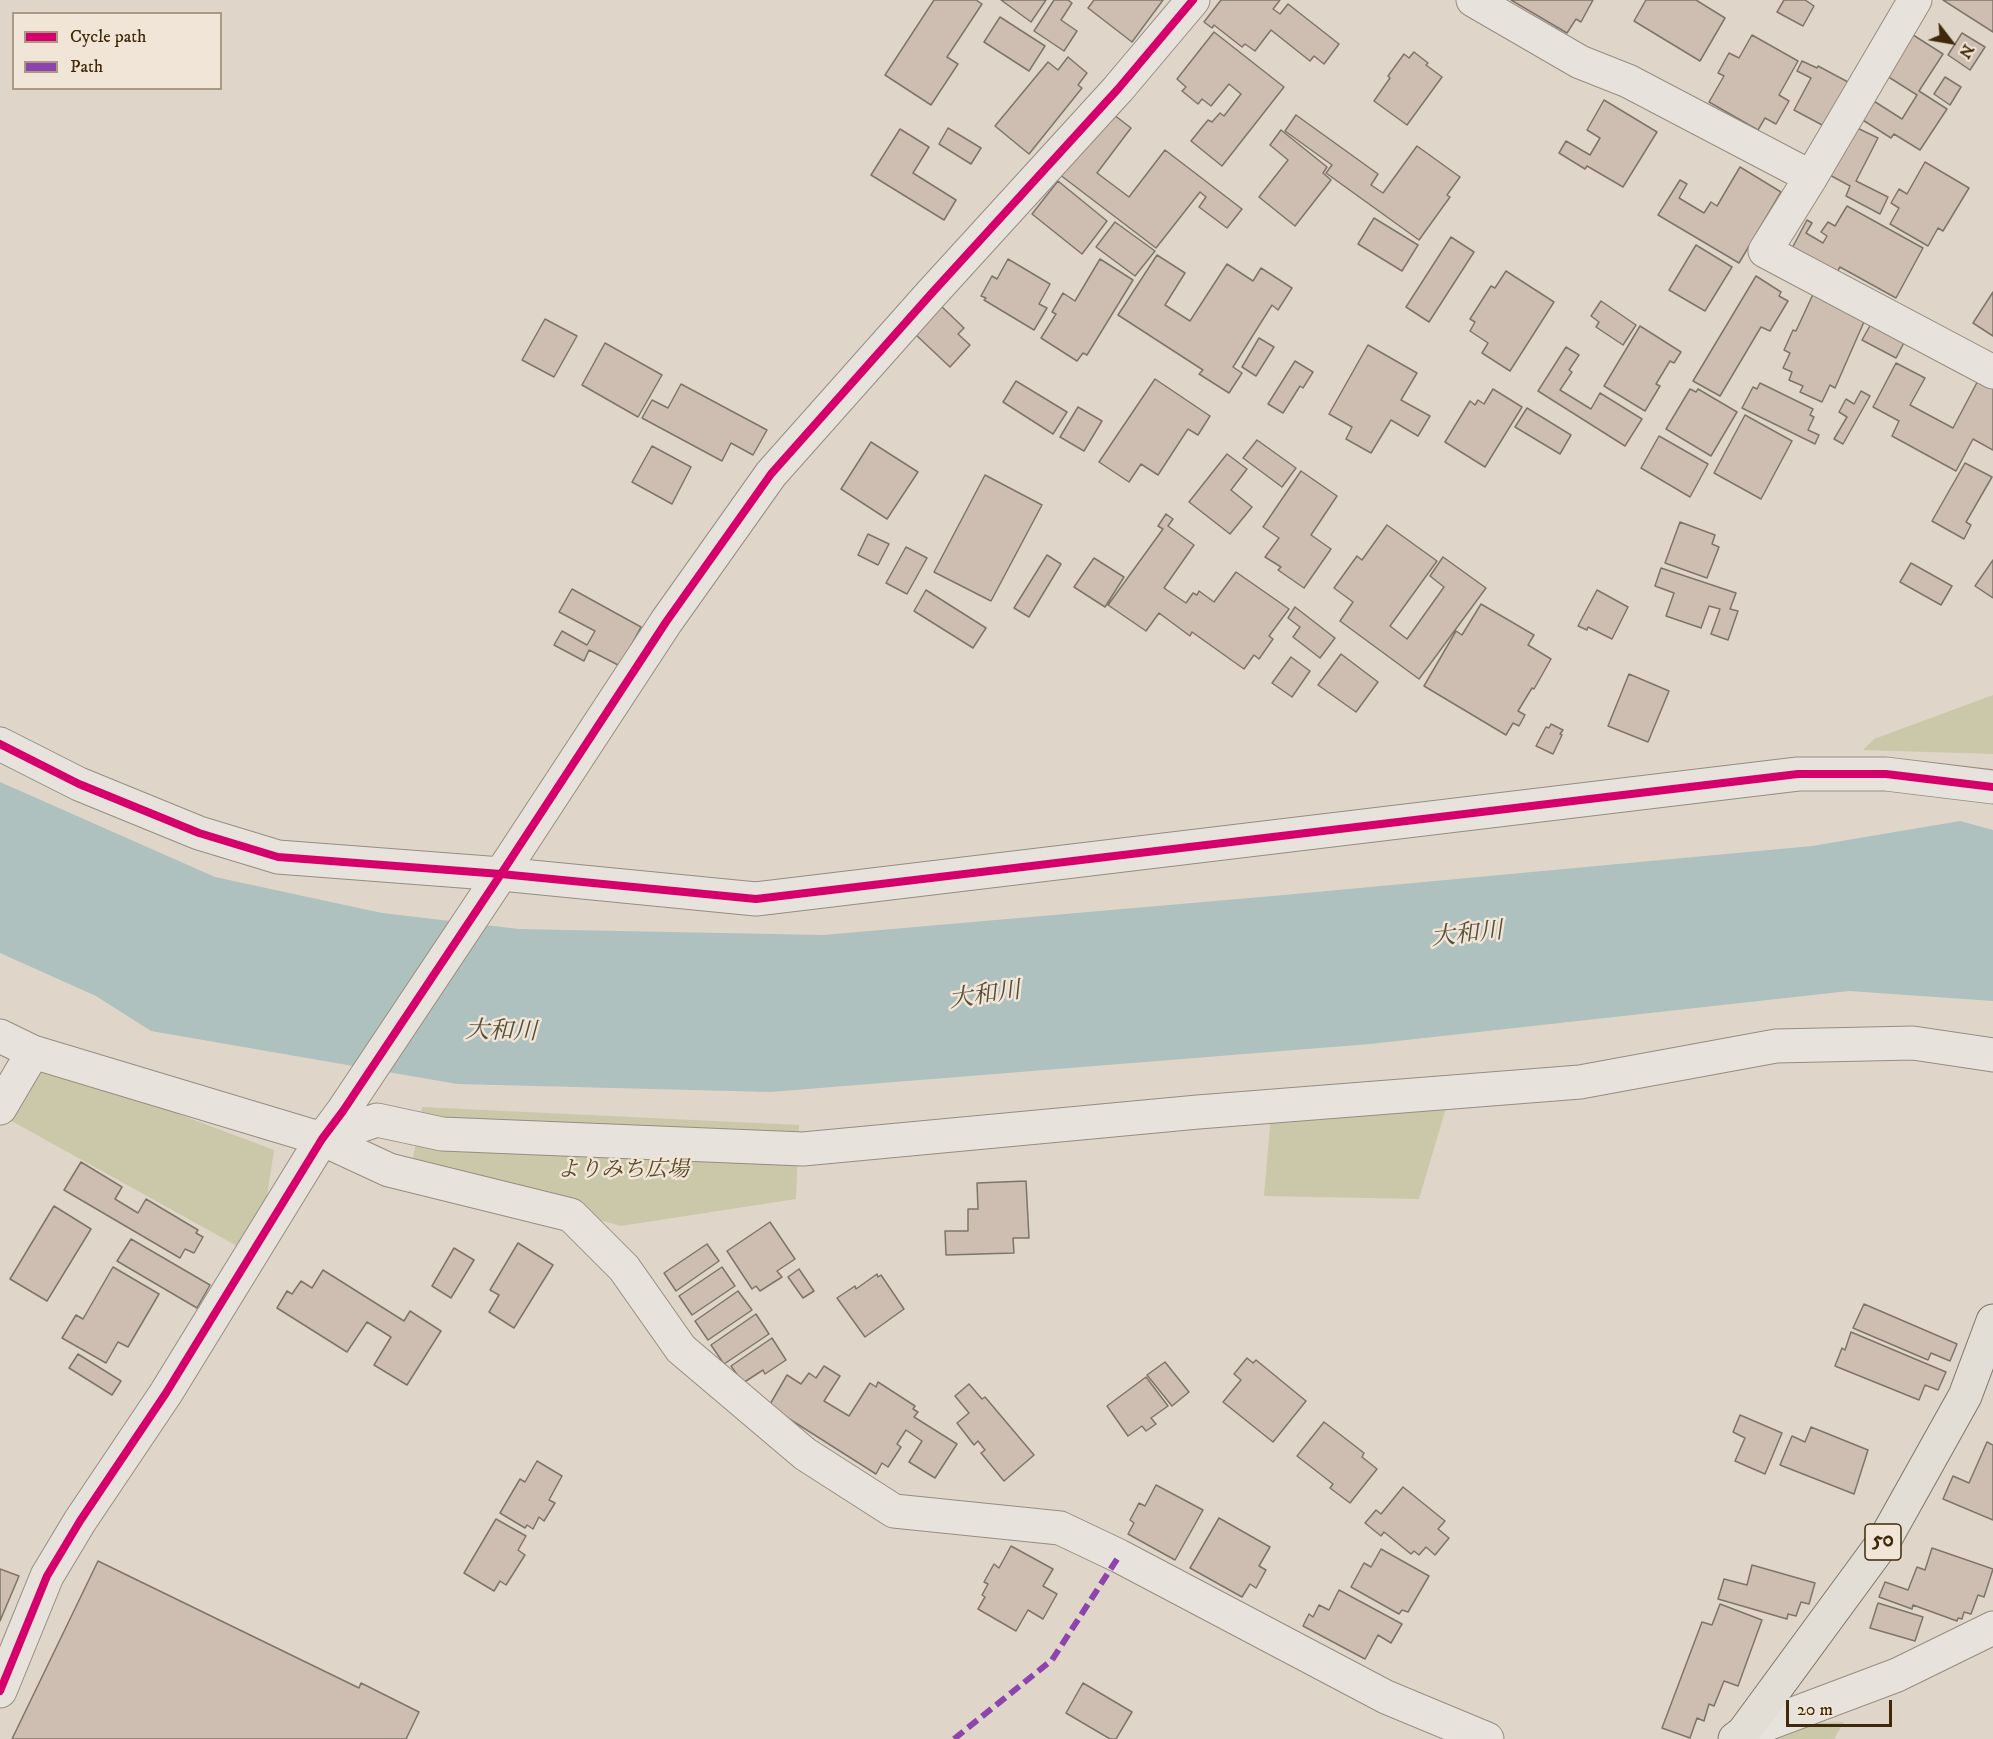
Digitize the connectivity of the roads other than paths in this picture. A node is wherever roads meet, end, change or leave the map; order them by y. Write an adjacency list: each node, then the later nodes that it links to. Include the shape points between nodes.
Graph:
1 (1193, 0): 8 (street, via 1118,89 771,474 666,622)
2 (1473, 0): 4 (street, via 1580,62 1628,81)
3 (1915, 0): 4 (street)
4 (1811, 177): 5 (street, via 1765,251)
5 (1993, 372)
6 (0, 744): 8 (street, via 112,798 199,833 278,857)
7 (1993, 787): 8 (street, via 1886,774 1798,774 756,899)
8 (496, 883): 13 (street)
9 (0, 1036): 10 (street)
10 (33, 1052): 12 (street); 13 (street)
11 (1993, 1055): 13 (street, via 1913,1043 1776,1046 1580,1082 803,1149 442,1134 377,1120)
12 (0, 1107)
13 (322, 1139): 16 (street, via 47,1576); 18 (street, via 389,1170 572,1215 624,1268 681,1349 806,1454 894,1511 1060,1528 1386,1697)
14 (1993, 1322): 17 (main road, 50, via 1965,1396 1884,1541)
15 (1993, 1628): 17 (street, via 1897,1674)
16 (0, 1691)
17 (1739, 1736)
18 (1487, 1739)

